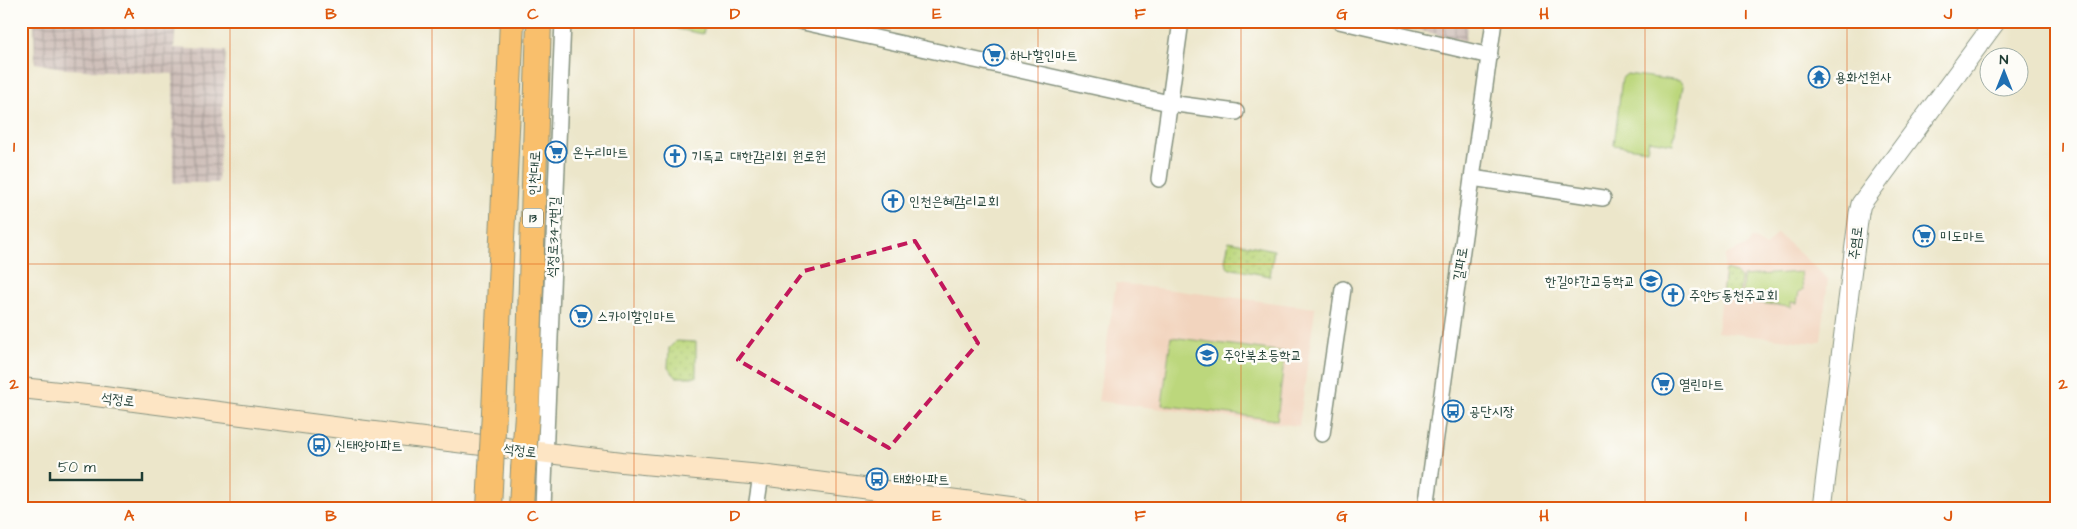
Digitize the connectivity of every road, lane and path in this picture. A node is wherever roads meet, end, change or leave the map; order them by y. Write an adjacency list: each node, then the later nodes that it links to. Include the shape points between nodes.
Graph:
1 (512, 21): 20 (highway, 인천대로 / 13, bridge)
2 (539, 21): 21 (highway, 인천대로 / 13, bridge, via 527,414)
3 (563, 21): 18 (street, 석정로347번길)
4 (799, 21): 10 (street)
5 (1181, 21): 10 (street)
6 (1339, 21): 9 (street)
7 (1494, 21): 9 (street, 길파로)
8 (1996, 21): 26 (street, 주염로, via 1862,204)
9 (1490, 56): 13 (street, 길파로)
10 (1169, 103): 11 (street); 12 (street)
11 (1236, 112)
12 (1158, 178)
13 (1472, 178): 14 (street); 25 (street, 길파로)
14 (1603, 198)
15 (1343, 289): 17 (street)
16 (21, 388): 18 (main road, 석정로)
17 (1322, 434)
18 (546, 453): 19 (main road, 석정로); 22 (street, 석정로347번길)
19 (761, 475): 23 (street); 24 (main road, 석정로)
20 (489, 508)
21 (521, 508)
22 (543, 508)
23 (756, 508)
24 (1019, 508)
25 (1426, 508)
26 (1822, 508)

